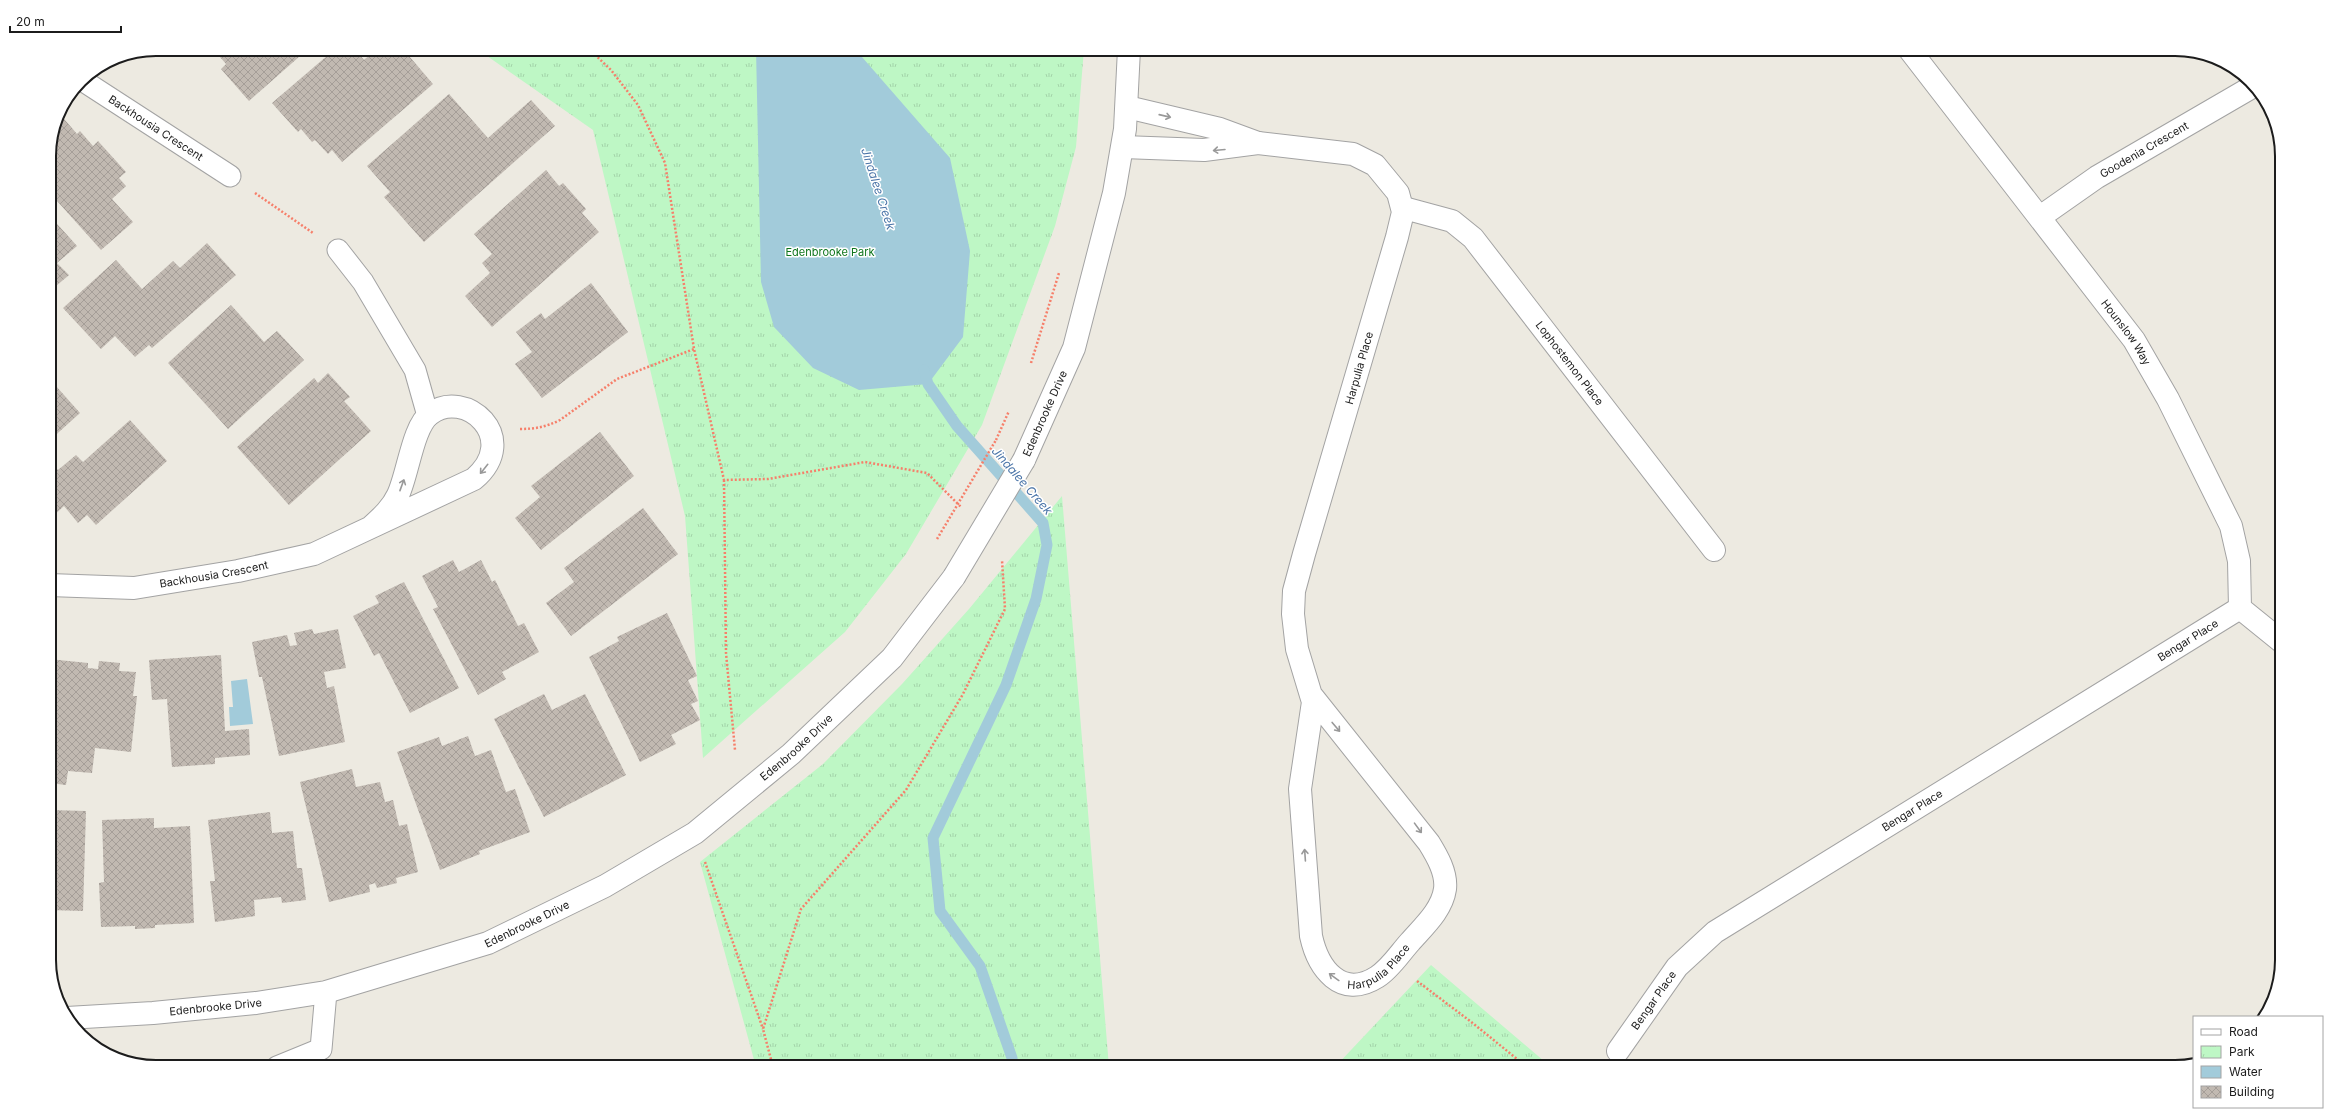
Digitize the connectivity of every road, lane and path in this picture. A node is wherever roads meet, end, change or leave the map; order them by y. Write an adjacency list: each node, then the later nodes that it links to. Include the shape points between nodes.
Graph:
1 (596, 56): 14 (path, via 611,70 638,105 664,163)
2 (1129, 56): 6 (street, Edenbrooke Drive)
3 (1915, 56): 11 (street, Hounslow Way)
4 (87, 84): 9 (lane, Backhousia Crescent)
5 (2249, 89): 11 (street, Goodenia Crescent, via 2097,177)
6 (1127, 107): 7 (street, one-way to 7, via 1220,129); 8 (street, Edenbrooke Drive)
7 (1258, 143): 8 (street, one-way to 8, via 1209,150); 10 (street, via 1330,150 1360,157 1375,165 1388,179)
8 (1123, 147): 32 (street, Edenbrooke Drive, bridge, via 1114,193 1074,348 1024,460 954,577 892,658 791,754 695,833 605,886 488,943)
9 (230, 176): 12 (path)
10 (1404, 208): 23 (street, Lophostemon Place, via 1452,221 1473,238); 28 (street, Harpulia Place, via 1294,591 1294,631 1303,671)
11 (2040, 217): 26 (street, Hounslow Way, via 2134,340 2168,399 2231,526 2239,561)
12 (338, 250): 17 (lane, via 363,282 415,370)
13 (1062, 266): 15 (path)
14 (694, 349): 18 (path, via 616,379 550,425 531,429 511,428); 19 (path)
15 (1029, 370)
16 (1012, 405): 22 (path, bridge, via 996,440)
17 (428, 416): 18 (street, via 441,409 468,409 479,417); 21 (street, one-way to 17, via 392,506 398,496 419,428)
18 (490, 433): 21 (street, Backhousia Crescent, one-way to 21, via 493,447 490,460 474,479)
19 (724, 480): 20 (path, via 768,479 865,462 927,473); 29 (path, via 726,653)
20 (964, 510)
21 (371, 527): 25 (street, Backhousia Crescent, via 314,554 238,571 134,588)
22 (937, 539)
23 (1714, 550)
24 (1001, 555): 34 (path, via 1005,609 963,694 906,790 801,909)
25 (56, 585)
26 (2240, 608): 27 (street); 35 (street, Bengar Place, via 1715,932 1677,967)
27 (2275, 636)
28 (1312, 696): 31 (street, Harpulia Place, one-way to 31, via 1416,824 1434,851 1444,873 1445,890 1441,902 1431,918); 31 (street, Harpulia Place, one-way to 28, via 1367,983 1347,984 1327,972 1314,948 1300,789 1313,714)
29 (735, 750)
30 (704, 859): 34 (path)
31 (1392, 962): 38 (path)
32 (326, 992): 33 (street, Edenbrooke Drive, via 256,1003); 36 (lane, via 321,1049)
33 (75, 1018)
34 (763, 1029): 37 (path)
35 (1618, 1051)
36 (294, 1060)
37 (771, 1060)
38 (1518, 1060)

